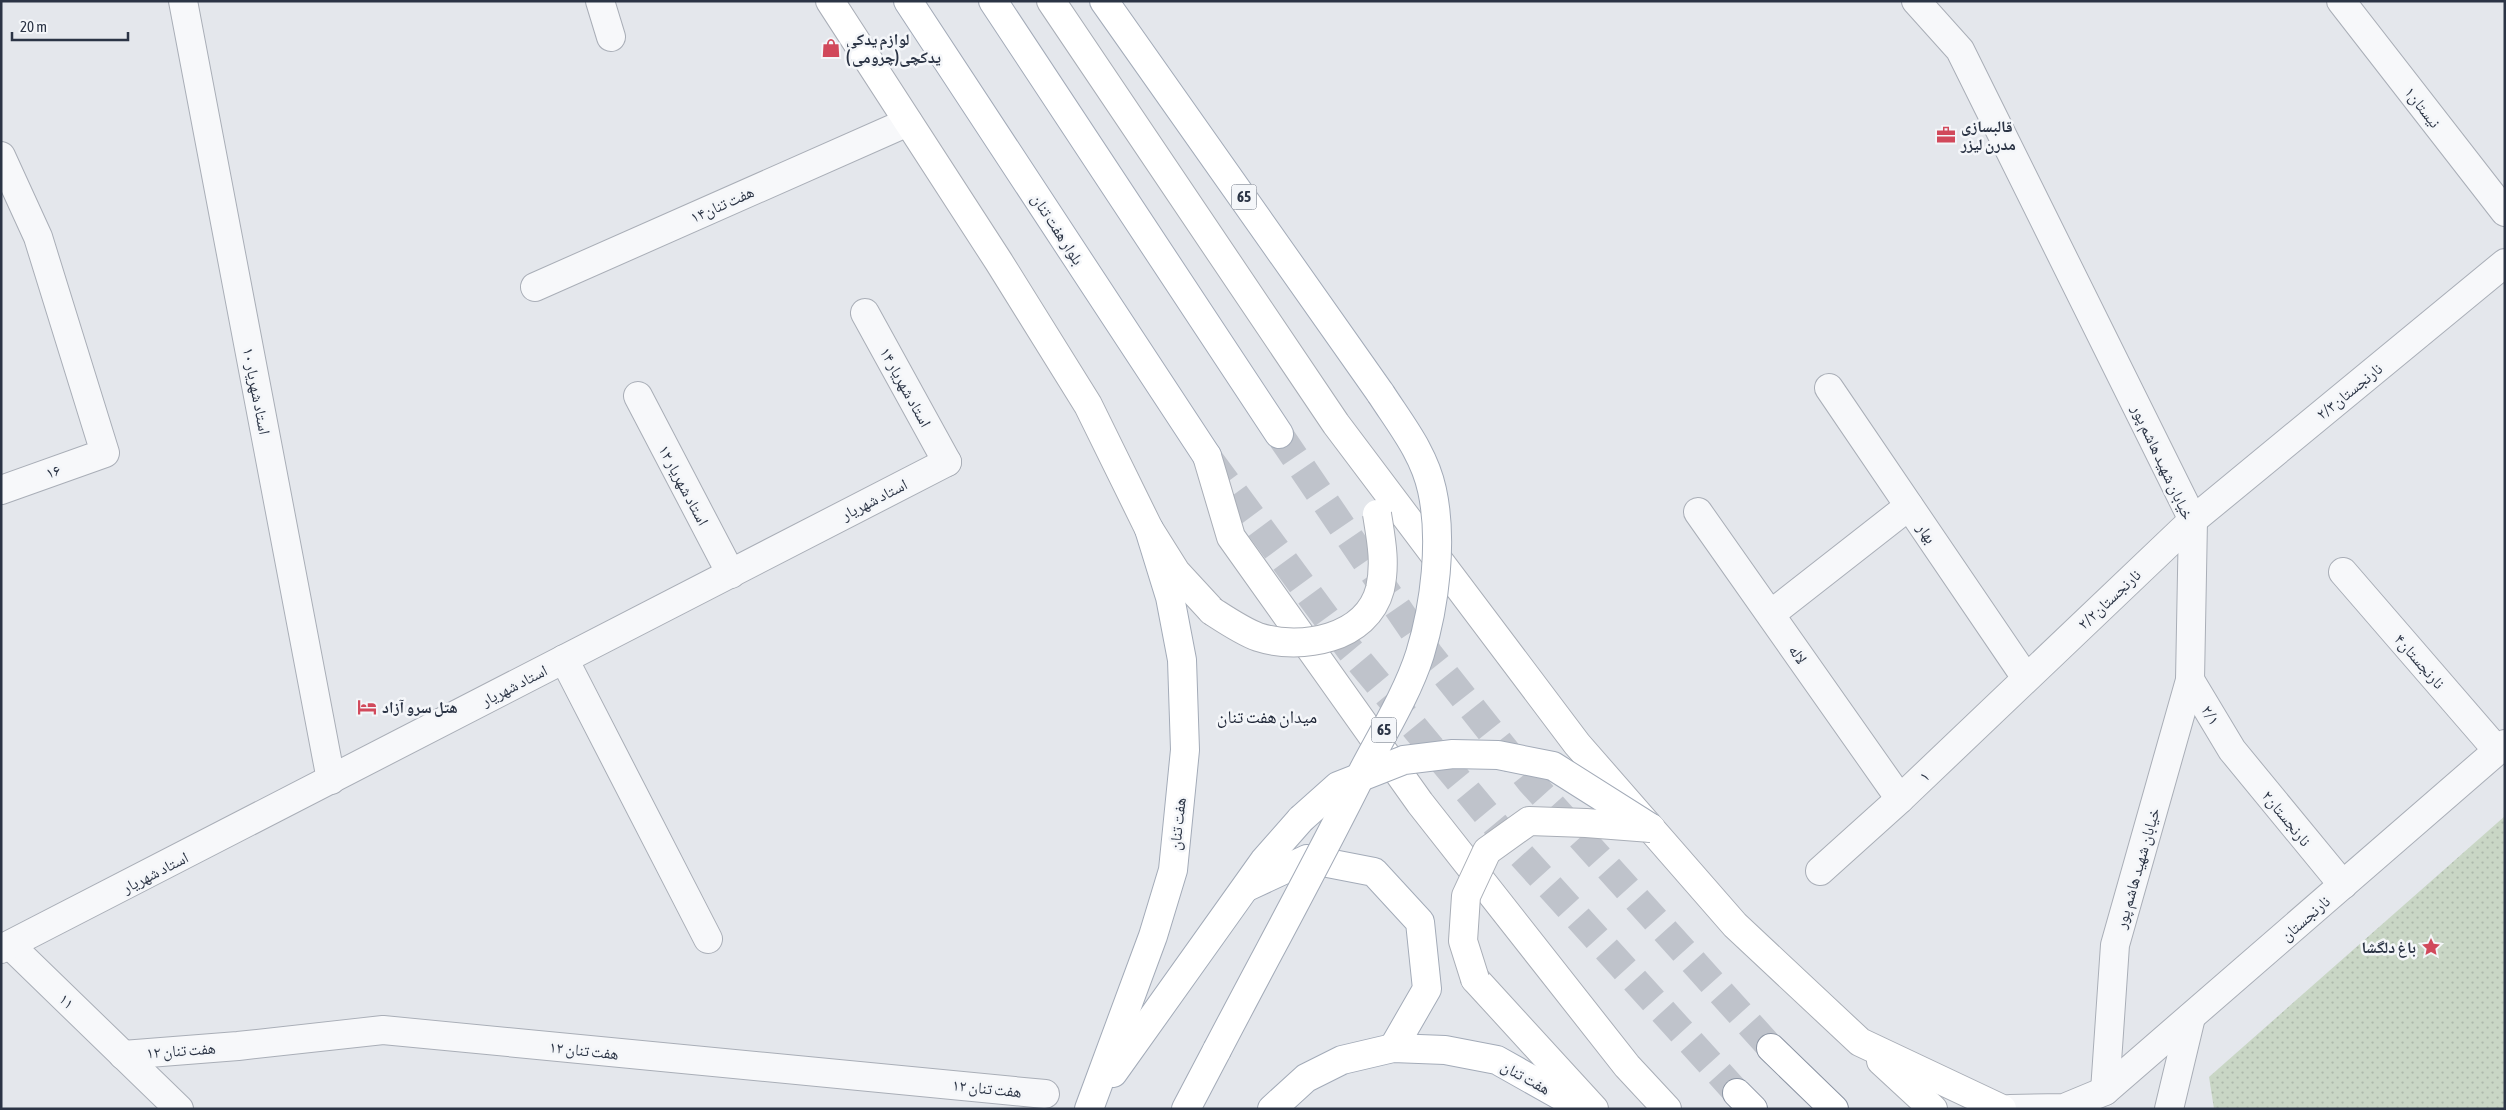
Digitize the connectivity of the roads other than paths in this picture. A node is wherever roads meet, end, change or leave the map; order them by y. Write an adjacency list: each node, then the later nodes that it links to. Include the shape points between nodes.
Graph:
1 (183, 1): 35 (street, استاد شهریار ۱۰)
2 (600, 1): 10 (street)
3 (830, 1): 11 (main road)
4 (908, 1): 56 (main road, بلوار هفت تنان, via 1207,456 1231,537 1420,803 1627,1066)
5 (993, 1): 20 (main road)
6 (1051, 1): 19 (main road)
7 (1104, 1): 52 (main road, 65, bridge, via 1421,454 1432,490 1436,524 1435,580 1420,656 1346,805)
8 (1916, 1): 25 (street, خیابان شهید هاشم پور, via 1960,50)
9 (2341, 1): 13 (street, ۱نیستان)
10 (611, 37)
11 (908, 122): 15 (street, هفت تنان۱۴); 26 (main road, via 1088,406)
12 (1, 156): 22 (street, ۱۶, via 38,236 105,452)
13 (2505, 212)
14 (2505, 263): 25 (street, ۲/۳نارنجستان)
15 (535, 287)
16 (865, 313): 21 (street, استاد شهریار ۱۴)
17 (1828, 388): 23 (street, بهار)
18 (638, 396): 28 (street, استاد شهریار ۱۲)
19 (1336, 424): 26 (main road, bridge, via 1370,491 1384,558 1380,590 1369,610 1349,630 1324,640 1290,641 1259,637 1212,611 1176,572); 37 (main road, via 1577,744)
20 (1279, 434)
21 (948, 462): 28 (street, استاد شهریار)
22 (1, 490)
23 (1909, 506): 29 (street); 31 (street, بهار)
24 (1698, 512): 29 (street, لاله ‍)
25 (2193, 520): 31 (street, ۲/۲نارنجستان); 32 (street, خیابان شهید هاشم پور)
26 (1149, 529): 50 (main road, هفت تنان, via 1170,597 1182,660 1185,750 1173,870)
27 (2343, 572): 33 (street, ۴نارنجستان)
28 (731, 574): 30 (street, استاد شهریار)
29 (1770, 614): 36 (street, لاله ‍)
30 (564, 660): 35 (street, استاد شهریار); 41 (street)
31 (2026, 678): 36 (street, ۱)
32 (2190, 680): 34 (street, ۲/۱); 48 (street, خیابان شهید هاشم پور, via 2115,945)
33 (2501, 747): 39 (street, نارنجستان)
34 (2232, 750): 39 (street, ۲نارنجستان)
35 (331, 780): 42 (street, استاد شهریار)
36 (1900, 799): 38 (street, ۱)
37 (1650, 828): 40 (main road, bridge, via 1553,766 1498,755 1453,754 1404,760 1338,786 1301,819 1264,861); 44 (main road, via 1735,925); 55 (main road, bridge, via 1529,821 1487,851 1466,896 1464,941 1475,979)
38 (1820, 871)
39 (2343, 885): 43 (street, نارنجستان)
40 (1246, 888): 45 (main road, via 1308,859 1374,872 1394,893 1420,922 1427,989); 50 (main road)
41 (708, 939)
42 (6, 948): 47 (street, ۱۱)
43 (2191, 1017): 48 (street, نارنجستان); 61 (street)
44 (1860, 1042): 58 (main road); 59 (main road)
45 (1392, 1048): 53 (main road, هفت تنان, via 1342,1060 1314,1074); 54 (main road, هفت تنان, via 1446,1050 1497,1060)
46 (1771, 1048): 57 (main road)
47 (123, 1055): 49 (street, هفت تنان ۱۲, via 383,1030); 51 (street, ۱۱)
48 (2104, 1091): 60 (street, نارنجستان, via 2064,1108)
49 (1045, 1094)
50 (1091, 1105)
51 (179, 1109)
52 (1186, 1109)
53 (1272, 1109)
54 (1584, 1109)
55 (1594, 1109)
56 (1666, 1109)
57 (1834, 1109)
58 (1933, 1109)
59 (2002, 1109)
60 (2010, 1109)
61 (2169, 1109)

